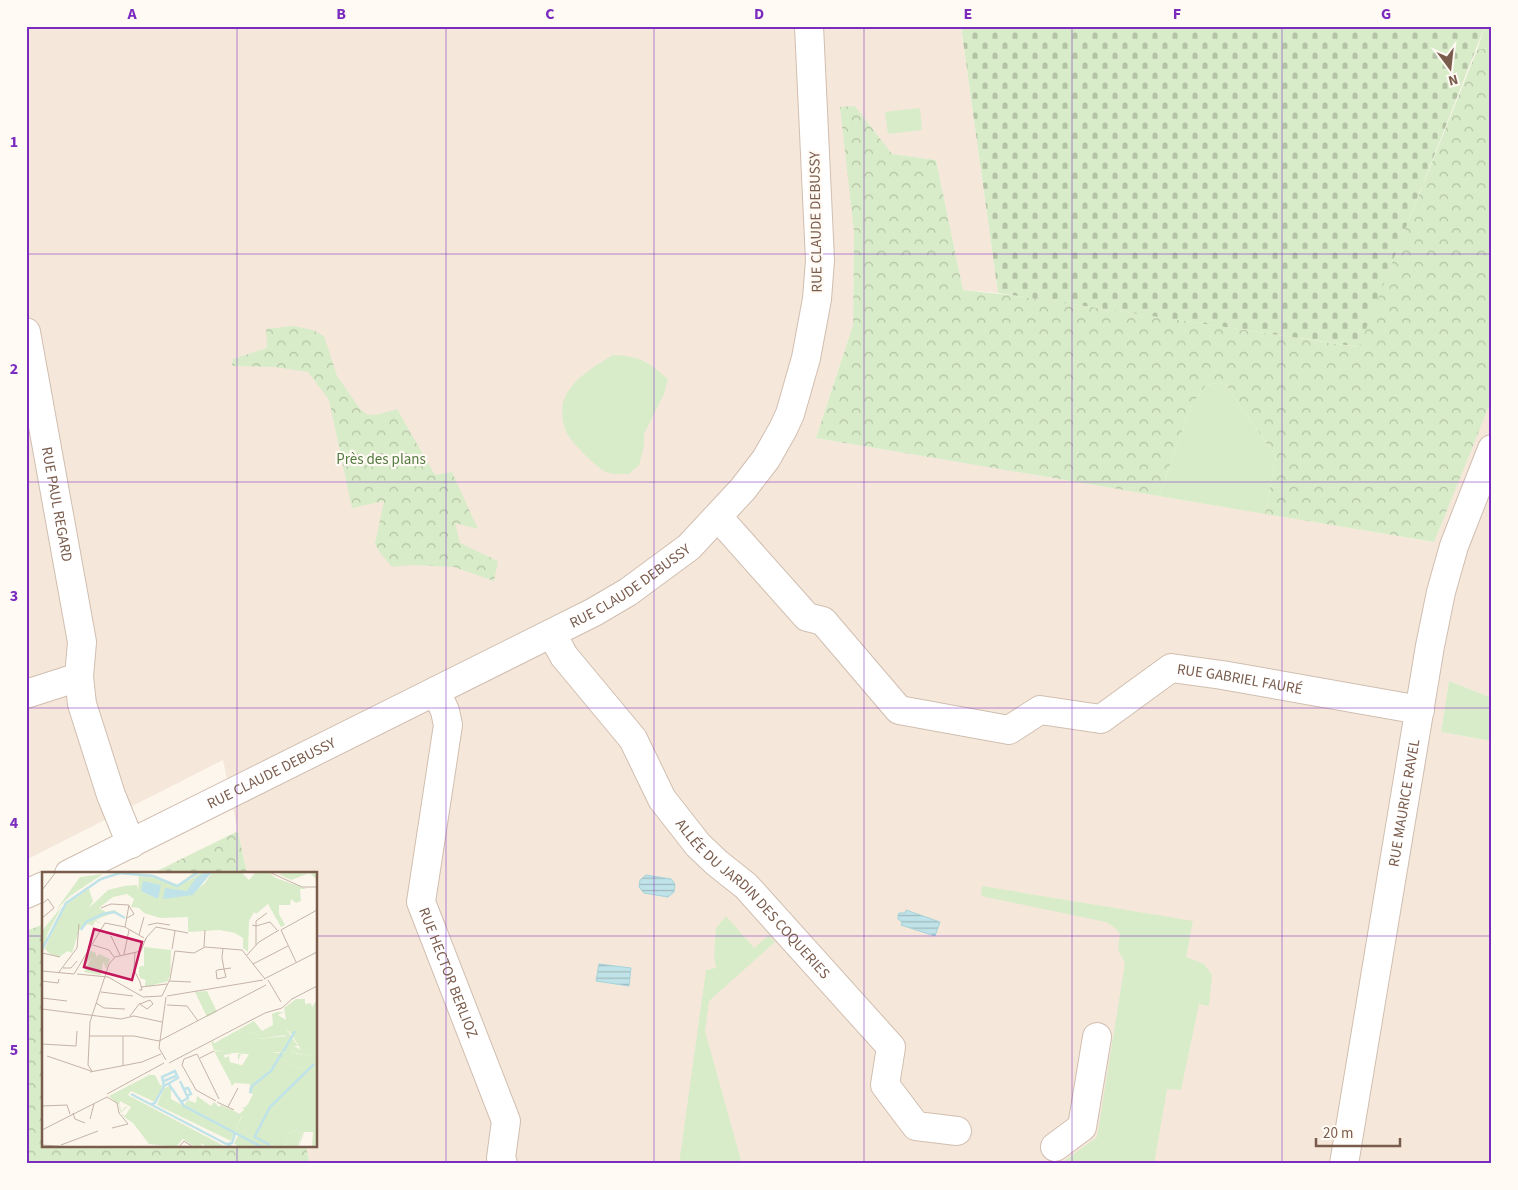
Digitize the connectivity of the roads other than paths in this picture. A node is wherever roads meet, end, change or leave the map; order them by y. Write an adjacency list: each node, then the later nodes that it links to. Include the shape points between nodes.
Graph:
1 (809, 26): 4 (street, RUE CLAUDE DEBUSSY, via 820,260 817,299 806,358 787,422 755,474)
2 (26, 332): 6 (street, RUE PAUL REGARD, via 82,642)
3 (1492, 449): 9 (street, RUE MAURICE RAVEL, via 1454,546 1441,592)
4 (718, 517): 5 (street, RUE CLAUDE DEBUSSY, via 689,547 628,592); 9 (street, RUE GABRIEL FAURÉ, via 807,617 823,622 899,710 1009,730 1040,710 1101,718 1171,668)
5 (552, 634): 7 (street, RUE CLAUDE DEBUSSY); 15 (street, ALLÉE DU JARDIN DES COQUERIES, via 564,656 633,739 662,799 698,845 746,886 891,1047 885,1085 916,1126)
6 (79, 677): 8 (street); 10 (street, RUE PAUL REGARD, via 82,704 111,795)
7 (436, 691): 10 (street, RUE CLAUDE DEBUSSY); 17 (street, RUE HECTOR BERLIOZ, via 448,724 421,902 506,1121)
8 (26, 694)
9 (1420, 710): 18 (street, RUE MAURICE RAVEL)
10 (131, 844): 11 (street, RUE CLAUDE DEBUSSY)
11 (73, 872)
12 (42, 887): 13 (street)
13 (26, 894)
14 (1097, 1037): 16 (street, via 1082,1127)
15 (957, 1131)
16 (1055, 1147)
17 (503, 1164)
18 (1344, 1164)

